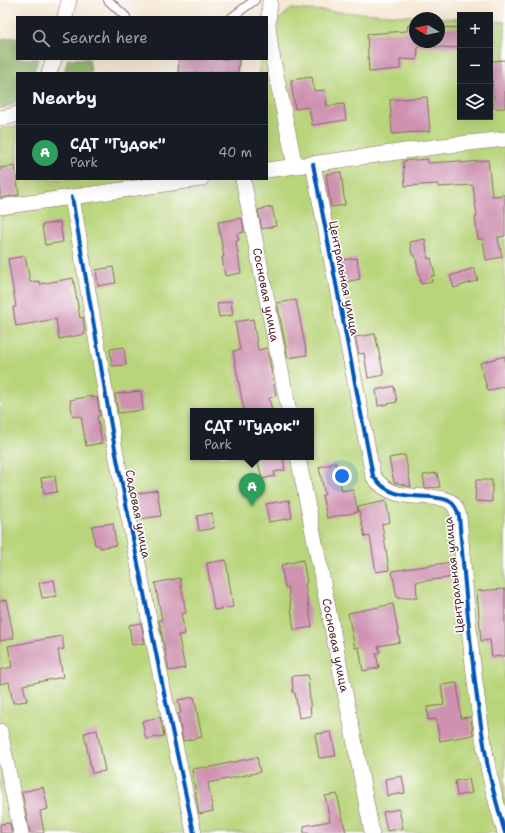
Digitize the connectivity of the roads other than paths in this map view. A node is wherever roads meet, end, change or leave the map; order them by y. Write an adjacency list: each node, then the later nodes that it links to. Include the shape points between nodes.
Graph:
1 (69, 0): 5 (street)
2 (108, 0): 6 (lane)
3 (254, 0): 7 (lane)
4 (270, 0): 14 (street, via 268,25 271,50)
5 (65, 16)
6 (125, 16)
7 (233, 16)
8 (54, 60): 9 (street)
9 (49, 72)
10 (16, 114): 11 (street)
11 (0, 118)
12 (505, 139): 13 (street)
13 (313, 164): 14 (street); 26 (street, Центральная улица, via 373,476 378,484 393,493 444,499 457,509 480,718 486,758)
14 (295, 166): 15 (street)
15 (268, 170)
16 (194, 180): 18 (street)
17 (243, 180): 20 (street, Сосновая улица)
18 (72, 197): 19 (street); 24 (street, Садовая улица, via 115,449)
19 (0, 207)
20 (288, 408)
21 (299, 460): 25 (street, Сосновая улица)
22 (0, 731): 23 (street)
23 (21, 833)
24 (194, 833)
25 (372, 833)
26 (505, 833)

